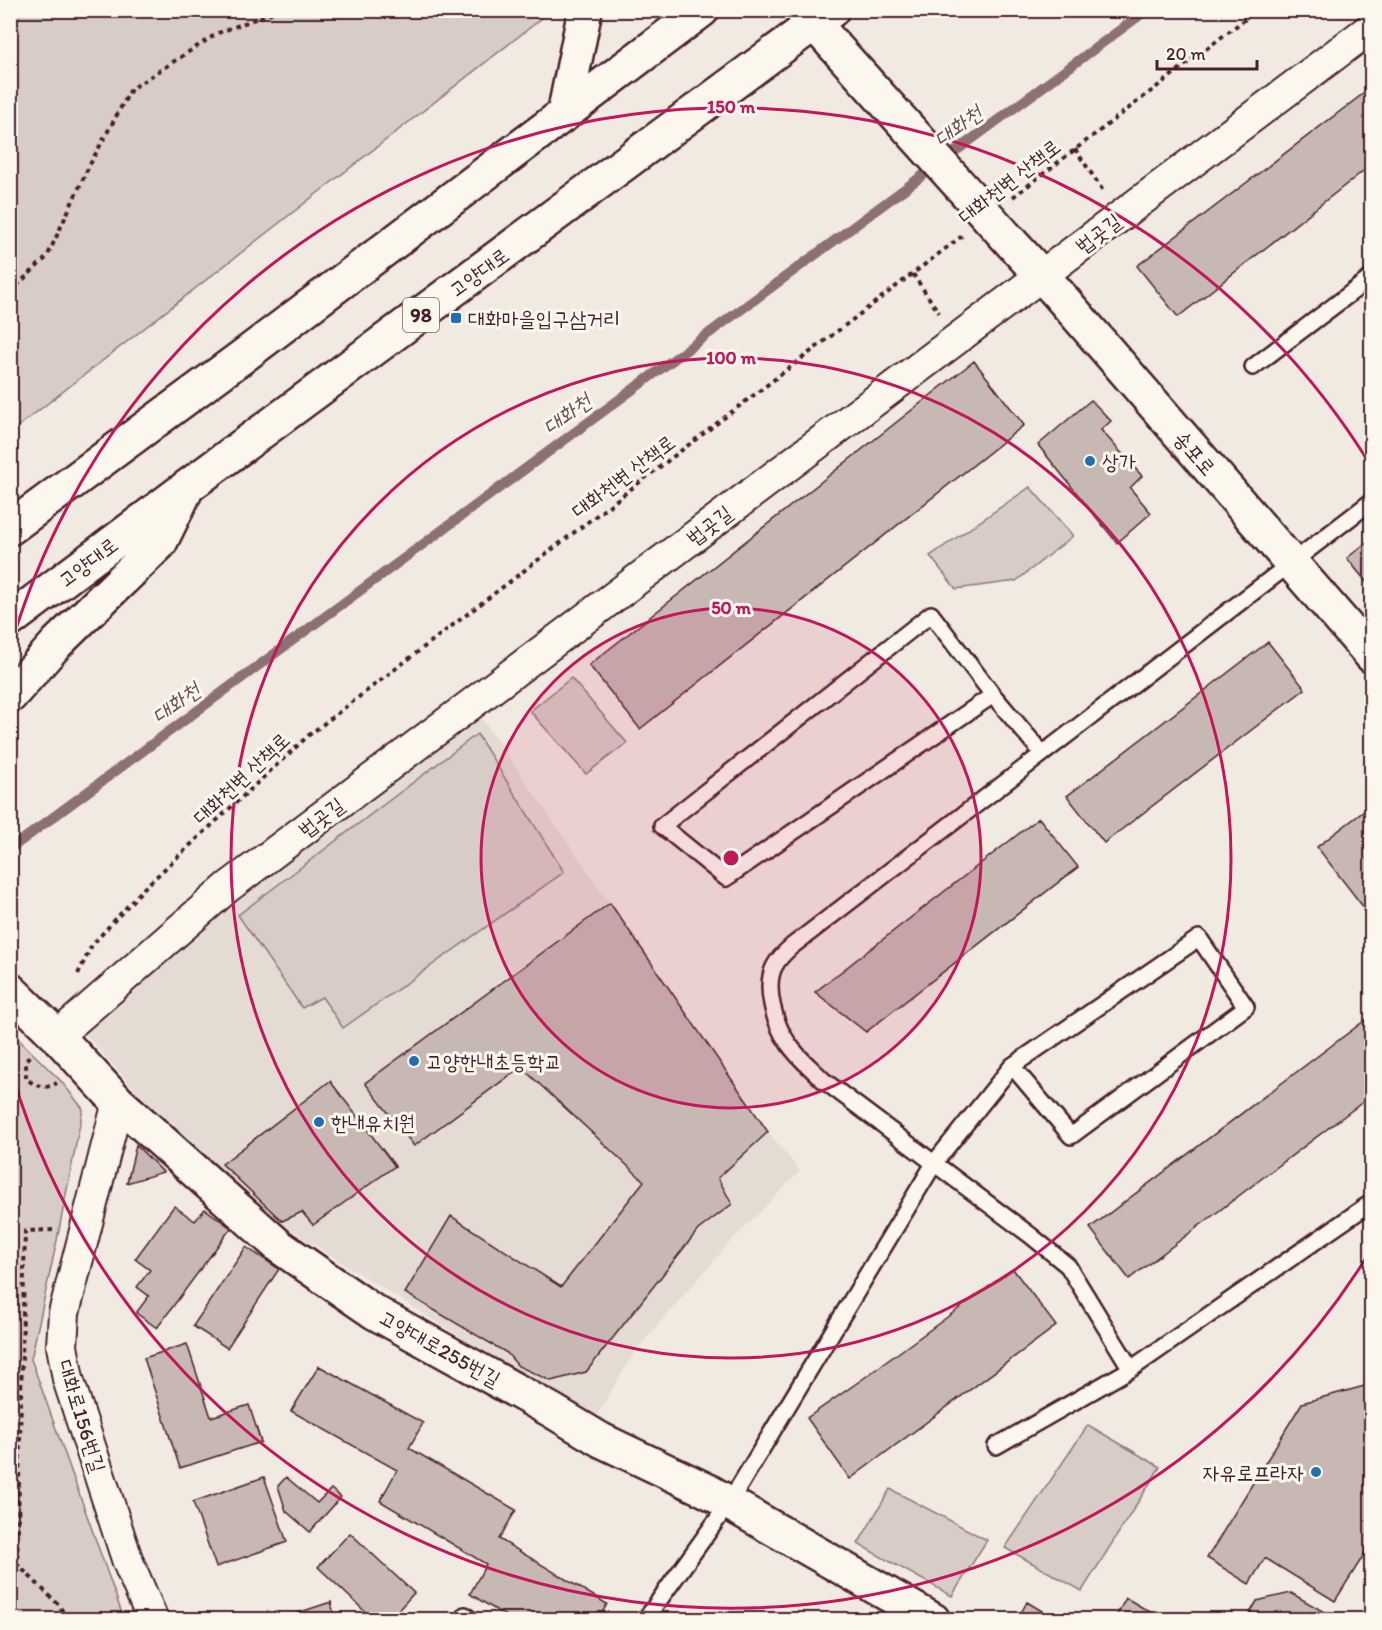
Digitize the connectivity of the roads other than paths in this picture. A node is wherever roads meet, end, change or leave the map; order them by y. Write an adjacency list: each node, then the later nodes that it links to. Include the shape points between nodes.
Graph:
1 (585, 10): 5 (main road)
2 (702, 10): 5 (main road)
3 (816, 15): 6 (main road, 송포로, bridge, via 865,80); 9 (main road, 고양대로 / 98)
4 (1371, 27): 6 (street, 법곳길)
5 (564, 115): 11 (main road)
6 (1042, 276): 12 (main road, 송포로); 19 (street, 법곳길, via 228,887)
7 (1371, 277): 8 (lane)
8 (1253, 367)
9 (187, 488): 13 (main road, 고양대로 / 98); 16 (main road, via 160,543 57,643)
10 (1371, 501): 12 (lane)
11 (10, 528)
12 (1290, 562): 14 (main road, 송포로); 17 (lane)
13 (10, 620)
14 (1371, 656)
15 (993, 695): 15 (lane, via 931,614 662,826 726,878); 17 (lane)
16 (10, 696)
17 (1042, 753): 22 (lane, via 792,946 773,969 770,984 774,1013 786,1041 800,1058 850,1101)
18 (11, 991): 19 (main road, 고양대로255번길)
19 (44, 1044): 21 (main road, 고양대로255번길)
20 (1012, 1066): 20 (lane, via 1199,938 1246,1007 1071,1136); 22 (lane)
21 (118, 1102): 26 (main road, 고양대로255번길, via 280,1247 374,1312 601,1440); 27 (street, 대화로156번길, via 64,1313 62,1346 68,1378 125,1551)
22 (935, 1162): 24 (lane, via 1068,1266); 26 (lane)
23 (1371, 1202): 24 (lane)
24 (1131, 1370): 25 (lane)
25 (996, 1446)
26 (729, 1503): 28 (lane); 29 (main road, 고양대로255번길)
27 (153, 1620)
28 (645, 1620)
29 (933, 1620)

